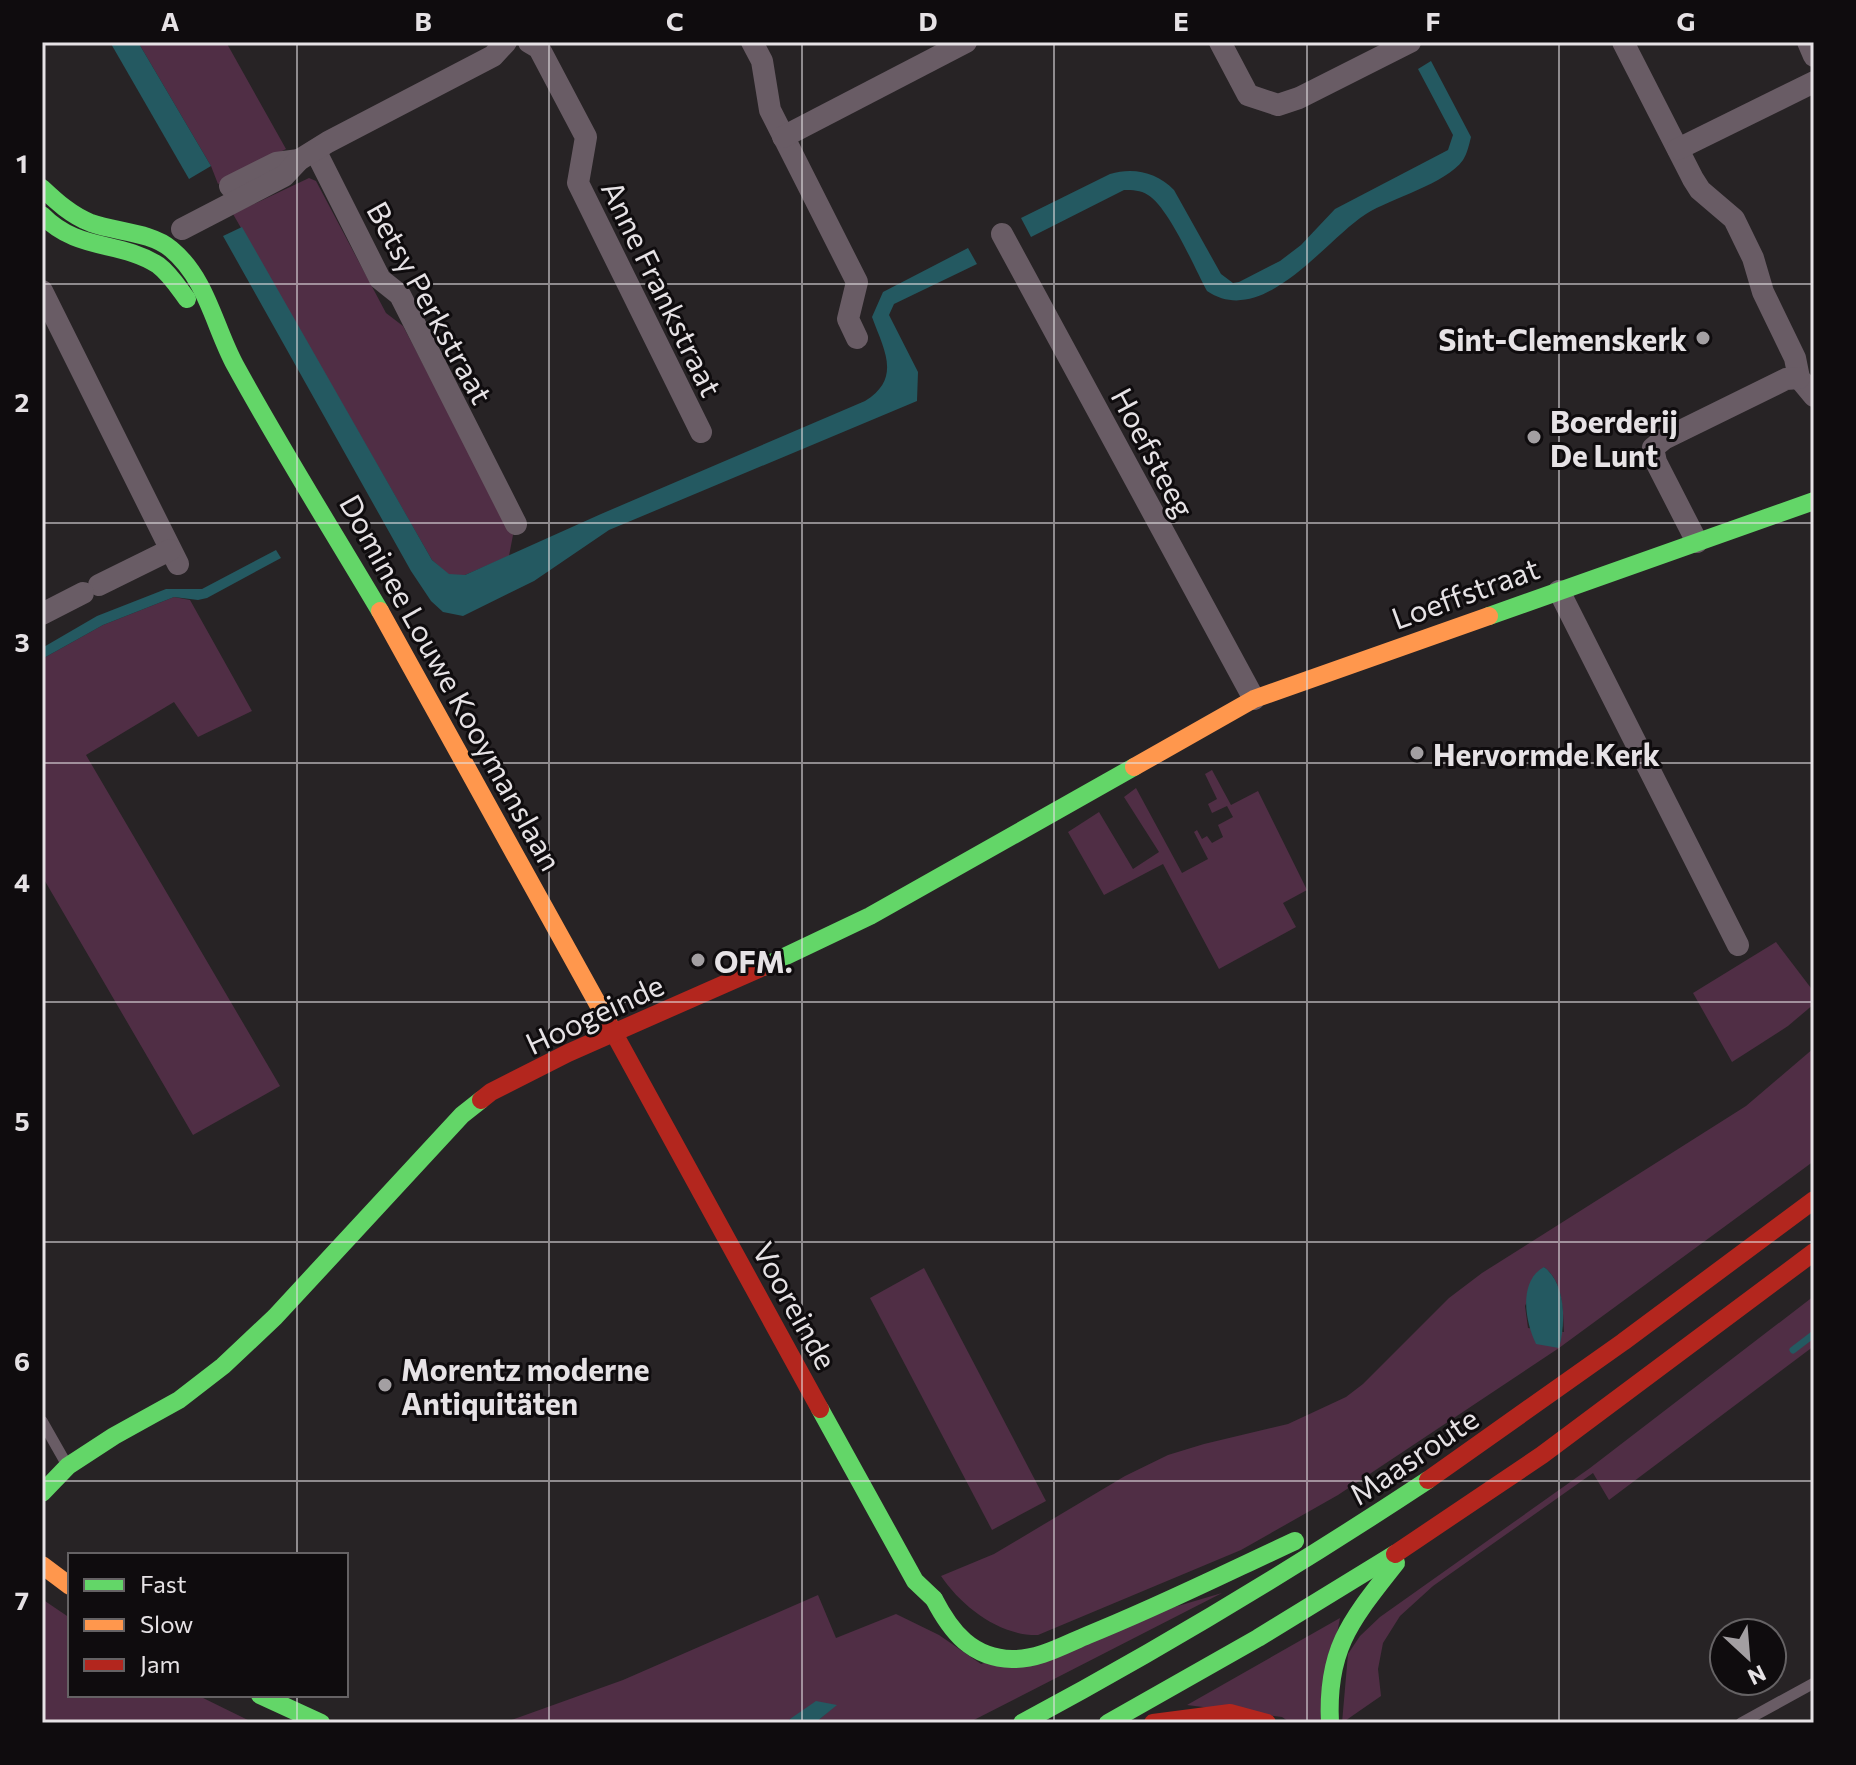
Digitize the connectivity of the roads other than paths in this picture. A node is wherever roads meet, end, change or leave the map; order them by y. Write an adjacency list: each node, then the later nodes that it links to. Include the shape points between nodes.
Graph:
1 (506, 42): 13 (street, via 493,56)
2 (529, 42): 22 (street, Anne Frankstraat, via 539,48 586,137 578,183)
3 (752, 42): 11 (street)
4 (966, 42): 11 (street)
5 (1220, 42): 6 (street, via 1248,95 1278,105)
6 (1410, 42)
7 (1623, 42): 12 (street)
8 (1808, 42): 9 (street)
9 (1814, 56)
10 (1814, 82): 12 (street)
11 (783, 137): 19 (street, via 857,282 848,319)
12 (1678, 149): 20 (street, via 1700,190 1734,219)
13 (308, 156): 17 (street, via 276,163 189,207); 24 (street, Betsy Perkstraat, via 380,279 400,295)
14 (42, 188): 15 (main road, Dominee Louwe Kooymanslaan)
15 (51, 224): 17 (main road, Dominee Louwe Kooymanslaan, via 76,241 136,255)
16 (1002, 234): 28 (street, Hoefsteeg)
17 (169, 247): 30 (main road, Dominee Louwe Kooymanslaan, via 174,281 234,363 410,662)
18 (42, 291): 27 (street, via 174,557)
19 (857, 338)
20 (1799, 378): 21 (street); 25 (street, via 1786,379 1653,448)
21 (1814, 396)
22 (701, 432)
23 (1814, 501): 25 (main road, Loeffstraat)
24 (516, 524)
25 (1697, 542): 26 (main road, Loeffstraat)
26 (1559, 591): 28 (main road, Loeffstraat); 29 (street)
27 (42, 614)
28 (1254, 699): 30 (main road, Hoogeinde, via 870,916)
29 (1738, 945)
30 (615, 1032): 34 (main road, Vooreinde, via 915,1581 962,1641 977,1651 1010,1659 1034,1657 1119,1624); 35 (main road, Hoogeinde, via 491,1092 462,1115 223,1366 179,1400)
31 (1814, 1200): 34 (main road, Maasroute)
32 (1814, 1252): 37 (main road, via 1503,1483)
33 (42, 1421): 35 (lane)
34 (1460, 1459): 43 (main road, Maasroute, via 1191,1633)
35 (68, 1466): 36 (main road, Hoogeinde)
36 (42, 1493)
37 (1409, 1545): 44 (main road); 47 (main road, via 1332,1659)
38 (42, 1565): 39 (main road)
39 (68, 1584)
40 (1814, 1683): 48 (lane)
41 (264, 1697): 42 (main road)
42 (321, 1723)
43 (1022, 1723)
44 (1108, 1723)
45 (1153, 1723): 46 (main road, via 1230,1713)
46 (1267, 1723)
47 (1330, 1723)
48 (1741, 1723)

